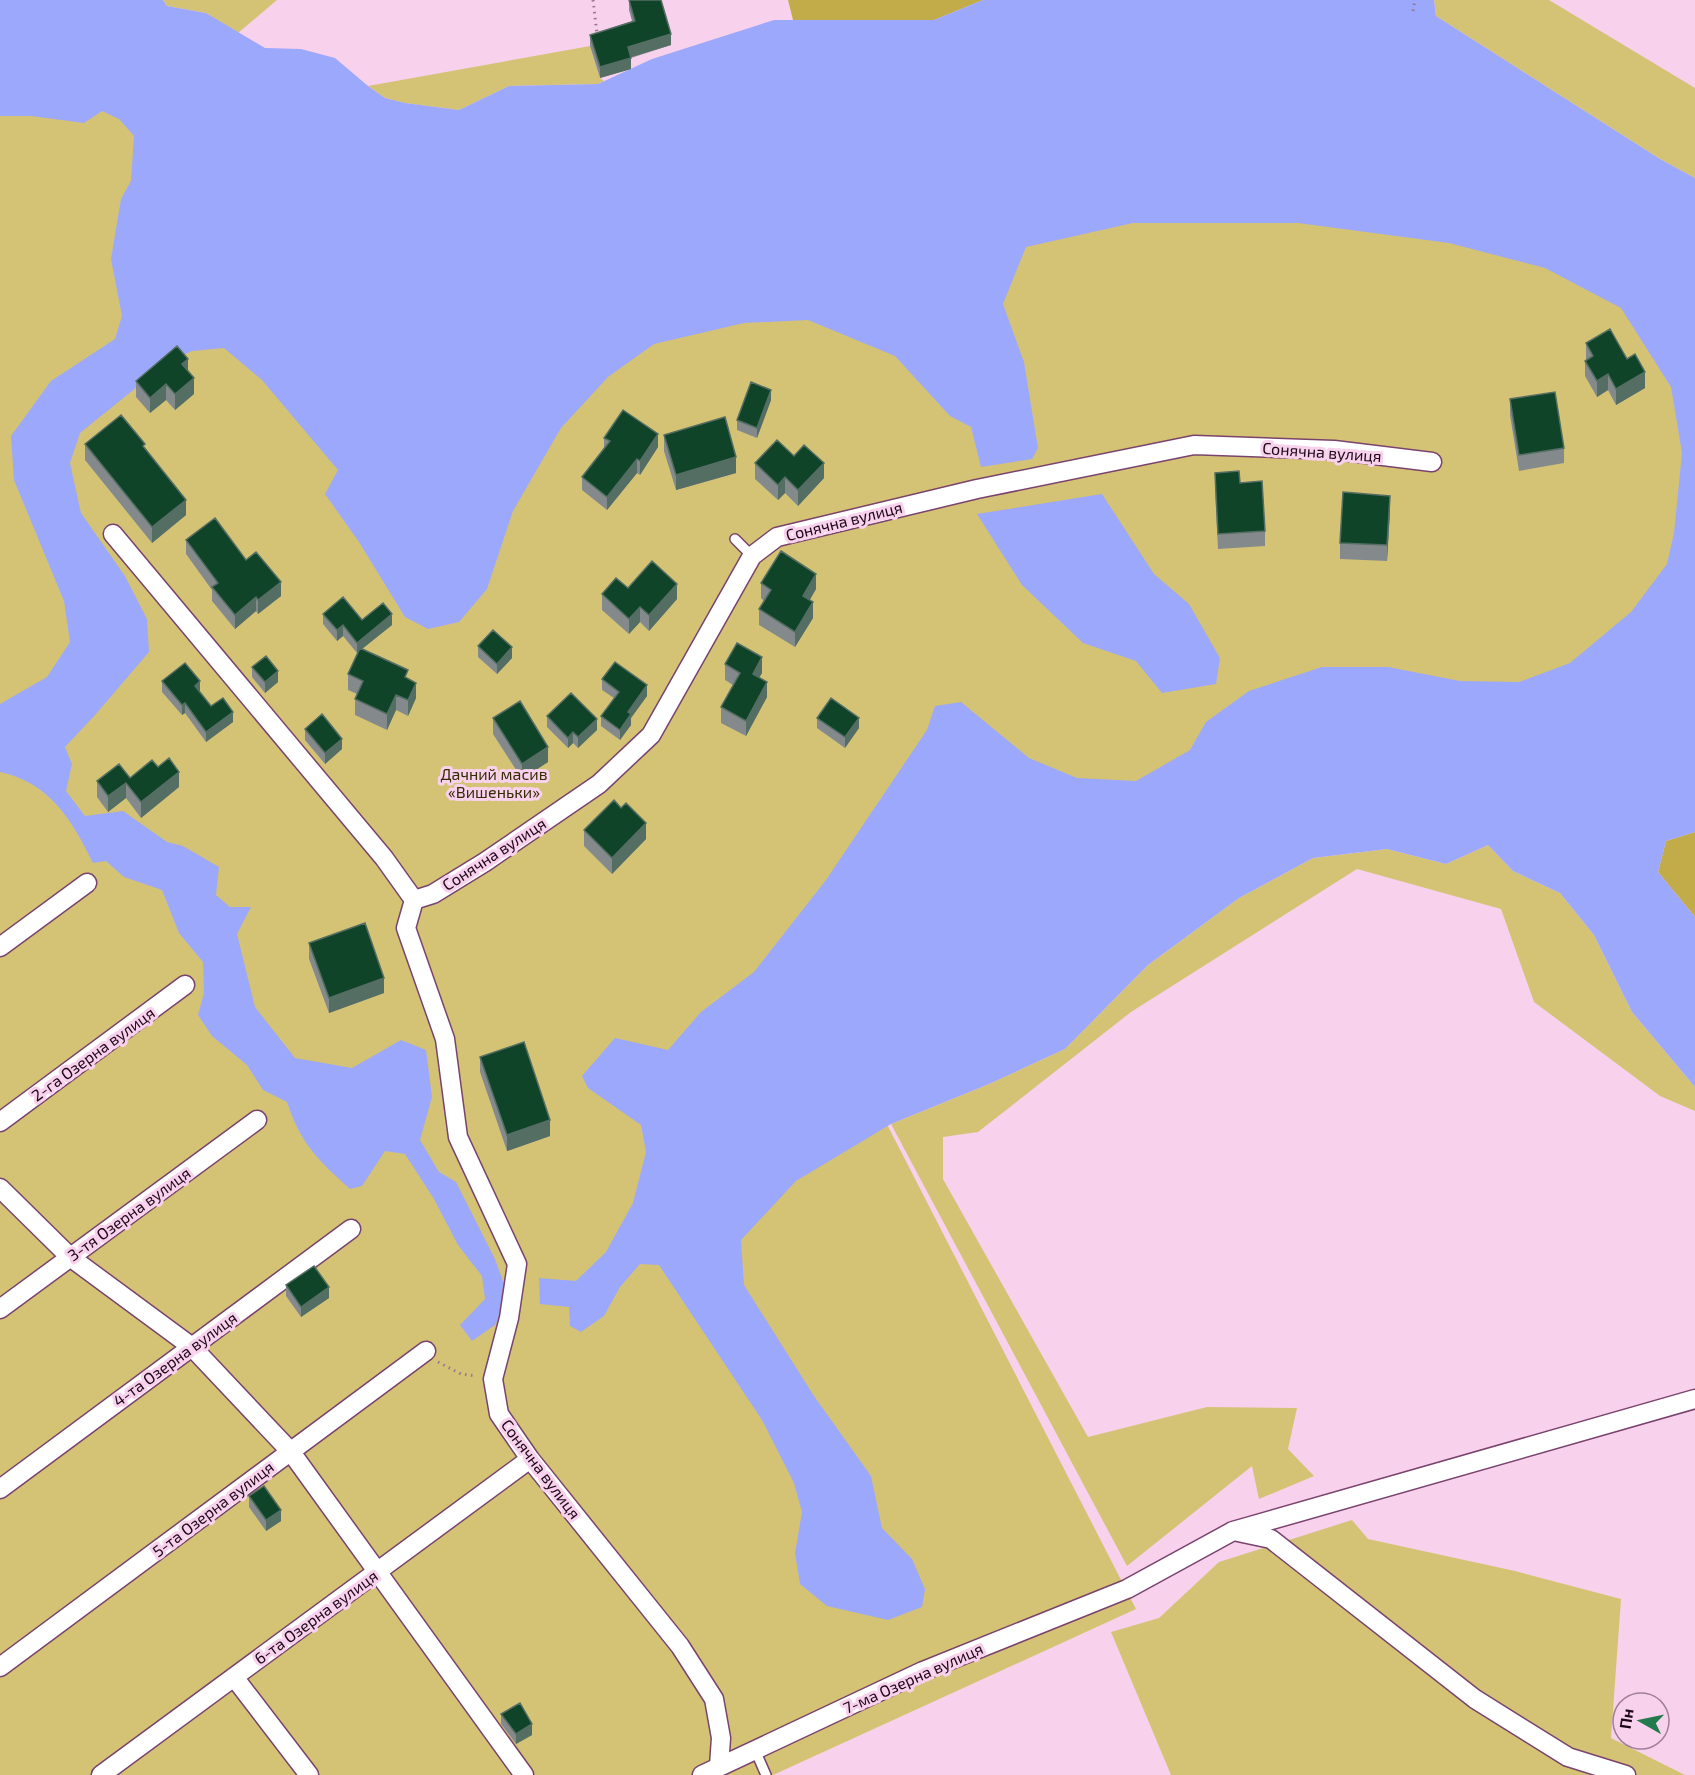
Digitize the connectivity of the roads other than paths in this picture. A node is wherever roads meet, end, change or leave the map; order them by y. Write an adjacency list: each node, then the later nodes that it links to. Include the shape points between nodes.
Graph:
1 (1432, 462): 4 (street, Сонячна вулиця, via 1334,450 1194,445 977,489 777,537)
2 (113, 534): 6 (street, via 384,858)
3 (735, 539): 4 (lane)
4 (752, 556): 6 (street, Сонячна вулиця, via 651,735 599,784 485,862 433,894)
5 (87, 883): 7 (street)
6 (414, 900): 19 (street, Сонячна вулиця, via 406,928 445,1039 458,1137 517,1264 509,1318 493,1379 499,1414)
7 (0, 947)
8 (185, 985): 10 (street, 2-га Озерна вулиця)
9 (257, 1120): 13 (street, 3-тя Озерна вулиця)
10 (0, 1122)
11 (0, 1188): 13 (street)
12 (351, 1229): 15 (street, 4-та Озерна вулиця)
13 (70, 1257): 14 (street, 3-тя Озерна вулиця); 15 (street)
14 (0, 1309)
15 (192, 1347): 18 (street); 20 (street, 4-та Озерна вулиця)
16 (426, 1351): 18 (street, 5-та Озерна вулиця)
17 (1695, 1399): 21 (street, 7-ма Озерна вулиця)
18 (291, 1452): 22 (street); 23 (street, 5-та Озерна вулиця)
19 (530, 1459): 22 (street, 6-та Озерна вулиця); 26 (street, Сонячна вулиця, via 680,1646 714,1698 721,1738)
20 (0, 1489)
21 (1233, 1531): 25 (street, 7-ма Озерна вулиця, via 1127,1589 923,1671); 32 (street, via 1271,1539 1475,1699 1558,1751)
22 (376, 1572): 24 (street, 6-та Озерна вулиця); 29 (street)
23 (0, 1667)
24 (234, 1677): 27 (street, 6-та Озерна вулиця); 28 (street)
25 (755, 1749): 26 (street, 7-ма Озерна вулиця); 31 (lane)
26 (720, 1766): 30 (street, 7-ма Озерна вулиця)
27 (104, 1774)
28 (309, 1775)
29 (524, 1775)
30 (702, 1775)
31 (766, 1775)
32 (1626, 1775)

